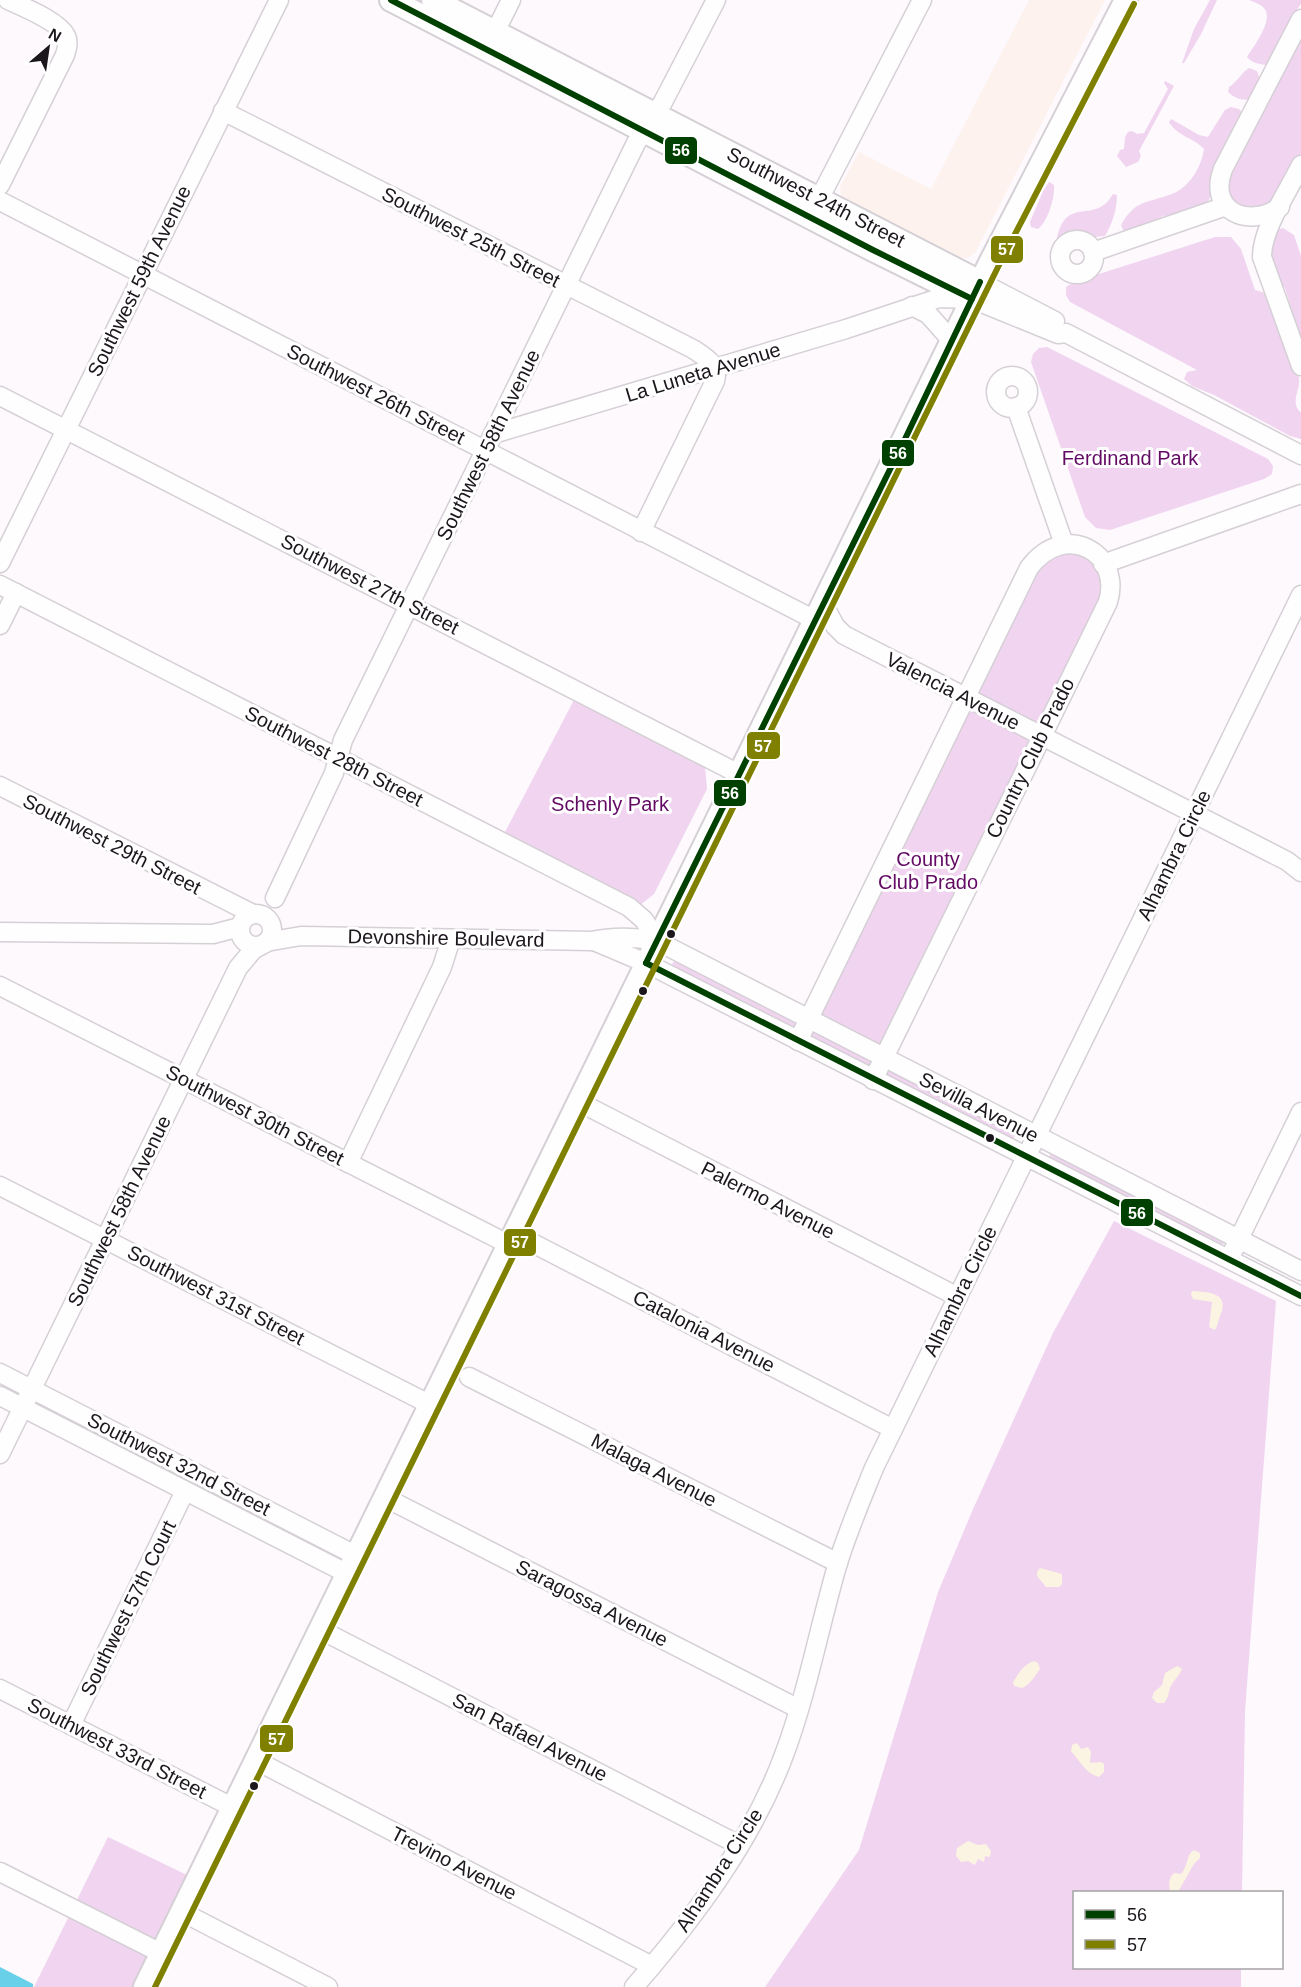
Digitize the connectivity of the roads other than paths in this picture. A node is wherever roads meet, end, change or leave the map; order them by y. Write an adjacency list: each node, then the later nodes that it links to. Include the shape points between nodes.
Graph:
1 (8, 0): 14 (street, via 62,29 68,45)
2 (279, 0): 11 (street, Southwest 59th Avenue)
3 (391, 0): 10 (main road, Southwest 24th Street)
4 (434, 0): 10 (main road, Southwest 24th Street)
5 (511, 0): 10 (street)
6 (716, 0): 12 (street, Southwest 58th Avenue)
7 (922, 0): 18 (street)
8 (1126, 0): 23 (main road)
9 (1301, 20): 16 (street, via 1223,169 1218,186)
10 (490, 41): 12 (main road, Southwest 24th Street)
11 (223, 111): 21 (street, Southwest 59th Avenue); 22 (street, Southwest 25th Street)
12 (649, 122): 18 (main road, Southwest 24th Street); 22 (street, Southwest 58th Avenue)
13 (1301, 165): 17 (street)
14 (0, 185)
15 (0, 201): 21 (street, Southwest 26th Street)
16 (1226, 206): 17 (street, via 1236,214 1255,217); 19 (street)
17 (1280, 207): 26 (street, via 1264,238 1262,257)
18 (814, 208): 20 (main road, Southwest 24th Street); 23 (main road, Southwest 24th Street)
19 (1093, 252)
20 (916, 272): 23 (main road, Southwest 24th Street); 24 (street, via 919,286)
21 (143, 274): 30 (street, Southwest 59th Avenue); 31 (street, Southwest 26th Street)
22 (566, 286): 27 (street, Southwest 25th Street, via 693,349); 31 (street, Southwest 58th Avenue)
23 (976, 291): 24 (street, La Luneta Avenue); 25 (main road); 32 (street, Southwest 24th Street, via 1061,324 1066,333)
24 (912, 306): 25 (street, via 928,314); 27 (street, La Luneta Avenue)
25 (952, 342): 41 (main road)
26 (1301, 366)
27 (716, 369): 31 (street, La Luneta Avenue); 34 (street, via 712,387)
28 (0, 396): 30 (street, Southwest 27th Street)
29 (1016, 407): 35 (street)
30 (67, 430): 36 (street, Southwest 59th Avenue); 40 (street, Southwest 27th Street)
31 (490, 442): 34 (street, Southwest 26th Street); 40 (street, Southwest 58th Avenue)
32 (1301, 455)
33 (1301, 494): 37 (street)
34 (641, 532): 41 (street, Southwest 26th Street)
35 (1064, 544): 37 (street, via 1079,544); 44 (street, via 1047,550 1029,568)
36 (0, 563)
37 (1103, 564): 45 (street, Country Club Prado, via 1110,587 1107,602)
38 (8, 589): 42 (street); 46 (street, Southwest 28th Street)
39 (1301, 595): 49 (street, Alhambra Circle)
40 (410, 605): 46 (street, Southwest 58th Avenue, via 343,740); 47 (street, Southwest 27th Street)
41 (815, 620): 43 (street, Valencia Avenue, via 835,626); 43 (street, Valencia Avenue, via 825,633); 47 (main road)
42 (0, 625)
43 (844, 635): 44 (street, Valencia Avenue)
44 (966, 698): 45 (street, Valencia Avenue); 58 (street)
45 (1041, 736): 49 (street, Valencia Avenue); 60 (street, Country Club Prado)
46 (338, 758): 51 (street, Southwest 58th Avenue, via 275,898 270,900); 55 (street, Southwest 28th Street, via 629,907 644,920)
47 (739, 774): 55 (main road)
48 (0, 786): 51 (street, Southwest 29th Street, via 225,901)
49 (1194, 814): 50 (street, Valencia Avenue); 65 (street, Alhambra Circle)
50 (1296, 866)
51 (254, 929): 52 (street, Devonshire Boulevard, via 213,934); 53 (street, Devonshire Boulevard, via 301,936); 61 (street, Southwest 58th Avenue, via 241,947 238,968)
52 (0, 932)
53 (451, 939): 54 (street, Devonshire Boulevard); 67 (street, via 442,967)
54 (592, 940): 55 (street, Devonshire Boulevard, via 638,937); 56 (street, Devonshire Boulevard)
55 (657, 941): 56 (main road); 58 (street, Sevilla Avenue)
56 (646, 963): 59 (street, Sevilla Avenue); 63 (main road)
57 (0, 986): 61 (street, Southwest 30th Street)
58 (809, 1019): 59 (street); 60 (street, Sevilla Avenue)
59 (798, 1041): 62 (street, Sevilla Avenue)
60 (884, 1058): 62 (street, Country Club Prado); 65 (street, Sevilla Avenue)
61 (183, 1079): 67 (street, Southwest 30th Street); 69 (street, Southwest 58th Avenue)
62 (873, 1080): 66 (street, Sevilla Avenue)
63 (579, 1102): 70 (main road); 75 (street, Palermo Avenue)
64 (1301, 1112): 71 (street)
65 (1036, 1136): 66 (street, Alhambra Circle); 71 (street, Sevilla Avenue)
66 (1026, 1157): 72 (street, Sevilla Avenue); 75 (street, Alhambra Circle)
67 (348, 1163): 70 (street, Southwest 30th Street)
68 (0, 1186): 69 (street, Southwest 31st Street)
69 (105, 1239): 78 (street, Southwest 58th Avenue); 80 (street, Southwest 31st Street)
70 (512, 1239): 80 (main road); 82 (street, Catalonia Avenue)
71 (1238, 1239): 72 (street); 73 (street, Sevilla Avenue)
72 (1229, 1258): 74 (street, Sevilla Avenue)
73 (1301, 1271)
74 (1301, 1296)
75 (958, 1297): 82 (street, Alhambra Circle)
76 (0, 1373): 78 (street, Southwest 32nd Street)
77 (469, 1377): 86 (street, Malaga Avenue)
78 (32, 1389): 81 (street, Southwest 58th Avenue); 87 (street, Southwest 32nd Street)
79 (0, 1396): 81 (street, Southwest 32nd Street)
80 (431, 1405): 85 (main road)
81 (23, 1408): 83 (street, Southwest 58th Avenue); 84 (street, Southwest 32nd Street)
82 (893, 1429): 86 (street, Alhambra Circle)
83 (0, 1454)
84 (185, 1491): 87 (street, Southwest 32nd Street); 91 (street, Southwest 57th Court)
85 (386, 1498): 87 (main road); 90 (street, Saragossa Avenue)
86 (838, 1563): 90 (street, Alhambra Circle)
87 (353, 1565): 88 (main road)
88 (321, 1630): 92 (main road); 94 (street, San Rafael Avenue)
89 (0, 1689): 91 (street, Southwest 33rd Street)
90 (799, 1709): 94 (street, Alhambra Circle, via 782,1760)
91 (71, 1725): 93 (street, Southwest 33rd Street)
92 (257, 1761): 93 (main road); 98 (street, Trevino Avenue)
93 (234, 1808): 96 (main road)
94 (739, 1845): 98 (street, Alhambra Circle)
95 (0, 1872): 97 (street)
96 (182, 1912): 97 (main road); 100 (street)
97 (161, 1953): 99 (main road)
98 (652, 1966): 101 (street, Alhambra Circle)
99 (145, 1987)
100 (328, 1987)
101 (634, 1987)

